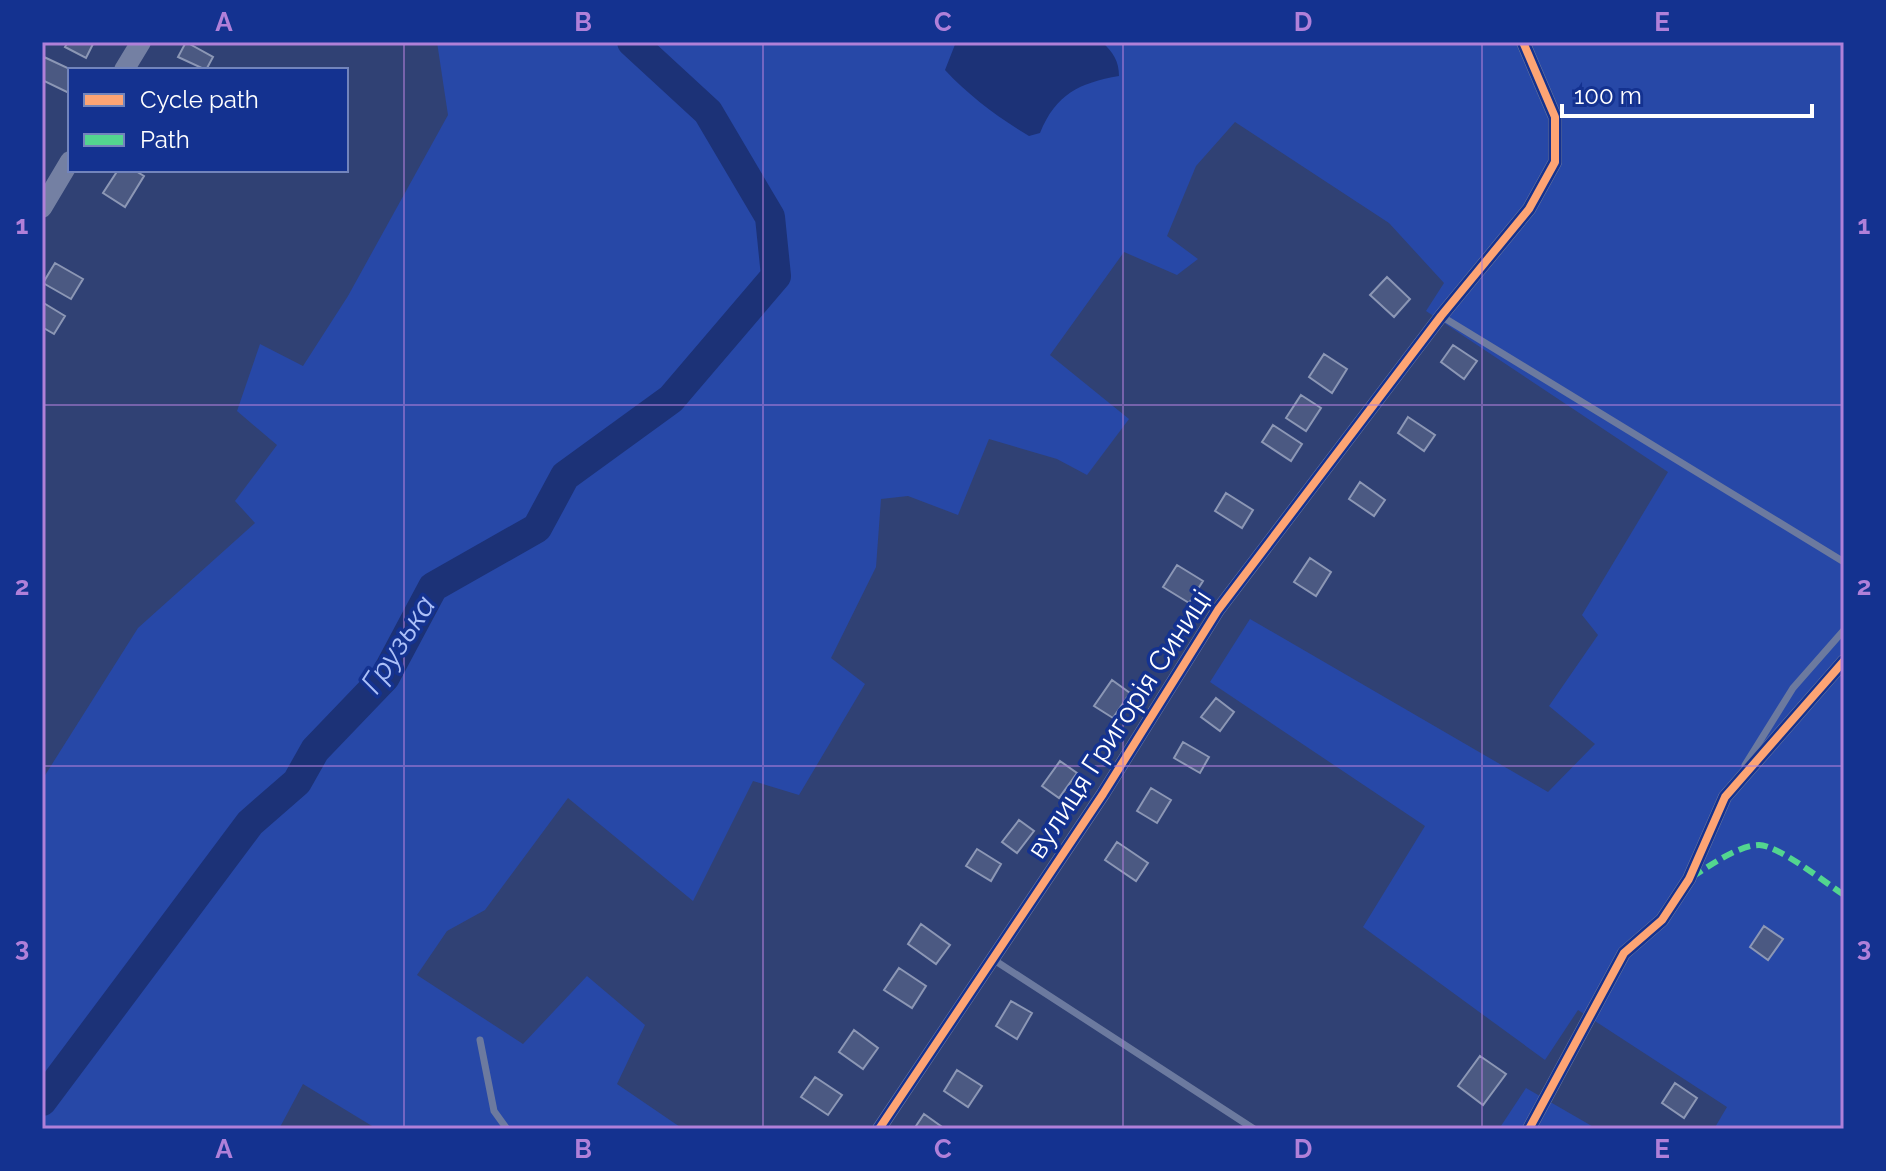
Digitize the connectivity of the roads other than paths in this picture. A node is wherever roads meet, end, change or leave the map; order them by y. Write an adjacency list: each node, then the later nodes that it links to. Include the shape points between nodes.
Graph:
1 (141, 42): 3 (street)
2 (1523, 42): 6 (street, вулиця Григорія Синиці, via 1555,117 1555,162 1529,209)
3 (125, 68)
4 (68, 164): 5 (street)
5 (42, 208)
6 (1441, 316): 7 (lane); 11 (street, вулиця Григорія Синиці, via 1218,610 1103,794)
7 (1844, 562)
8 (1844, 630): 10 (lane, via 1793,688)
9 (1844, 661): 10 (street)
10 (1725, 797): 16 (street, via 1689,879 1662,920 1624,953)
11 (991, 958): 14 (street, вулиця Григорія Синиці); 15 (lane)
12 (480, 1040): 13 (lane, via 494,1111)
13 (507, 1129)
14 (879, 1129)
15 (1254, 1129)
16 (1529, 1129)

